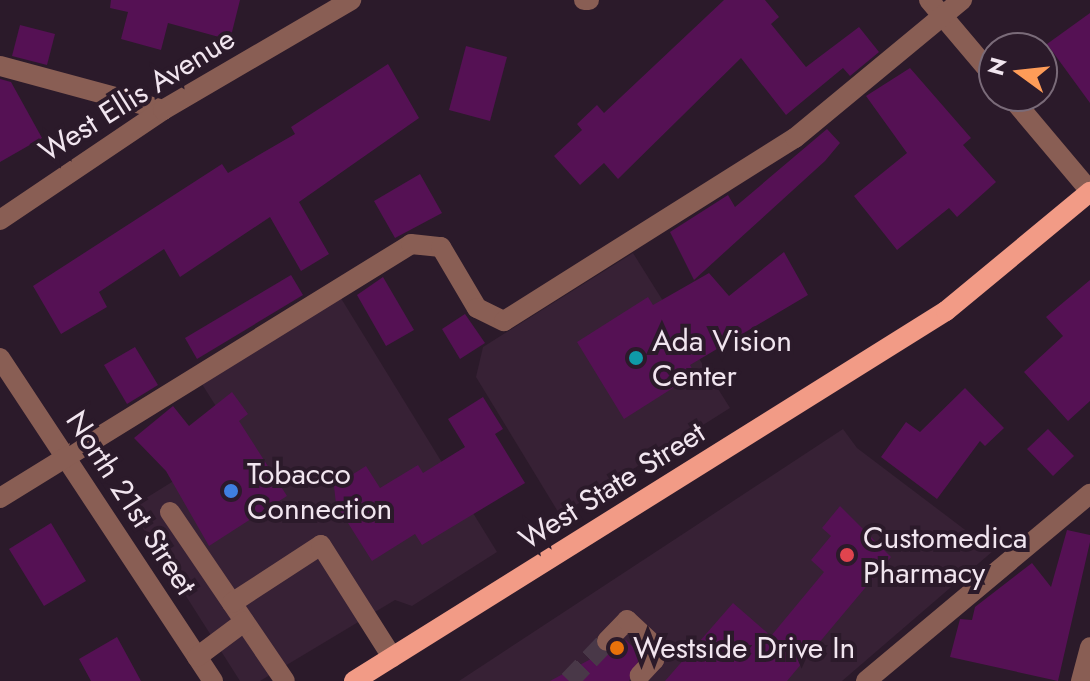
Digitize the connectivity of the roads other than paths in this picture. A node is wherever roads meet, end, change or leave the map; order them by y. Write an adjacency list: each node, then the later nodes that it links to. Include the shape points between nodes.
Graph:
1 (351, 0): 7 (street, West Ellis Avenue)
2 (929, 0): 4 (street)
3 (962, 0): 4 (street)
4 (943, 17): 5 (street); 12 (street, via 795,138 504,321 477,308 441,247 411,244)
5 (978, 58)
6 (0, 66): 7 (street)
7 (163, 110): 10 (street, West Ellis Avenue)
8 (1023, 112): 9 (street)
9 (1090, 192): 21 (main road, West State Street, via 946,311)
10 (0, 220)
11 (0, 358): 12 (street, North 21st Street)
12 (66, 457): 14 (street); 20 (street, North 21st Street)
13 (1090, 494): 26 (street)
14 (0, 498)
15 (170, 512): 16 (street)
16 (232, 603): 17 (street); 21 (street, via 321,545)
17 (244, 622): 20 (street); 24 (street)
18 (607, 641): 22 (street, via 627,620 656,651)
19 (1090, 647): 27 (street)
20 (197, 657): 23 (street, North 21st Street)
21 (392, 657): 25 (main road, West State Street)
22 (640, 675)
23 (213, 681)
24 (285, 681)
25 (354, 681)
26 (866, 681)
27 (1081, 681)

